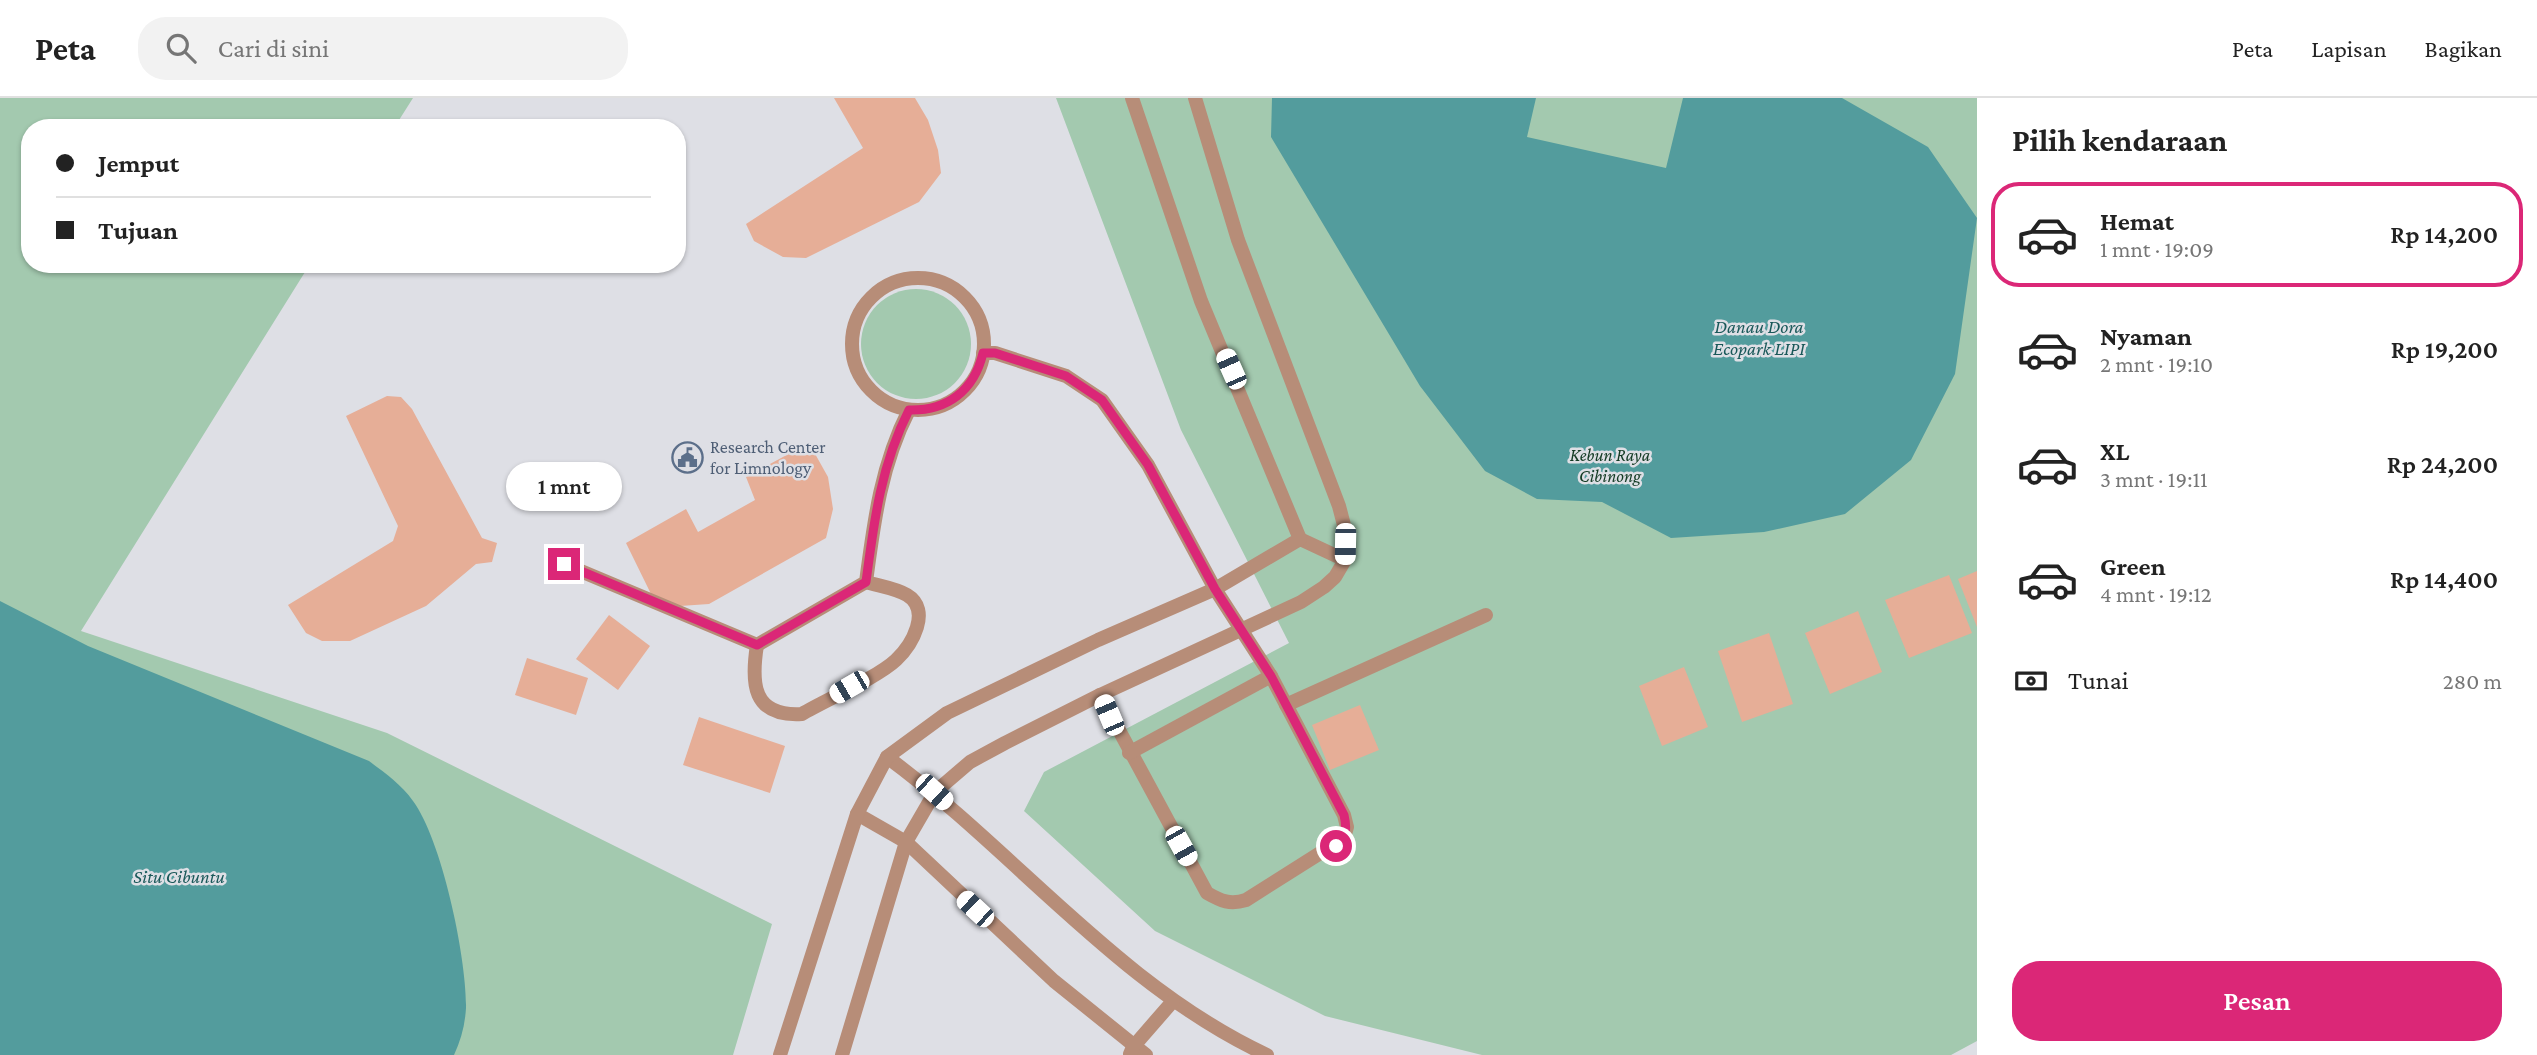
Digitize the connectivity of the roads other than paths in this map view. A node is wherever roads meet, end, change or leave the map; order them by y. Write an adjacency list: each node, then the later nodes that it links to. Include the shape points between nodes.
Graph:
1 (1132, 98): 5 (lane, via 1201,301)
2 (1195, 98): 6 (lane, via 1238,240 1339,506)
3 (983, 353): 4 (lane, via 975,377 958,397 935,408); 4 (lane, via 975,310 948,285 912,278 872,296 853,336 855,365 876,395); 9 (lane, via 1066,376 1102,400 1148,465)
4 (909, 410): 8 (lane, via 887,458)
5 (1300, 539): 6 (lane); 9 (lane)
6 (1345, 560): 11 (lane, via 1324,587)
7 (564, 564): 12 (lane)
8 (866, 582): 12 (lane); 12 (lane, via 910,596 918,607 915,631 895,661 802,714 787,715 770,707 757,693 752,678)
9 (1215, 589): 11 (lane); 17 (lane, via 947,713)
10 (1486, 615): 15 (lane)
11 (1240, 631): 13 (lane); 14 (lane)
12 (757, 645)
13 (1271, 676): 15 (lane); 16 (lane)
14 (1100, 695): 16 (lane); 18 (lane, via 970,762)
15 (1286, 705): 16 (lane, via 1347,827 1336,846 1233,904 1207,892)
16 (1129, 753)
17 (887, 757): 18 (lane); 19 (lane)
18 (934, 792): 20 (lane); 21 (lane, via 1071,917)
19 (856, 814): 20 (lane); 23 (lane)
20 (906, 842): 22 (lane); 24 (lane)
21 (1173, 1001): 22 (lane); 26 (lane)
22 (1131, 1051): 25 (lane)
23 (780, 1055)
24 (842, 1055)
25 (1146, 1055)
26 (1266, 1055)

